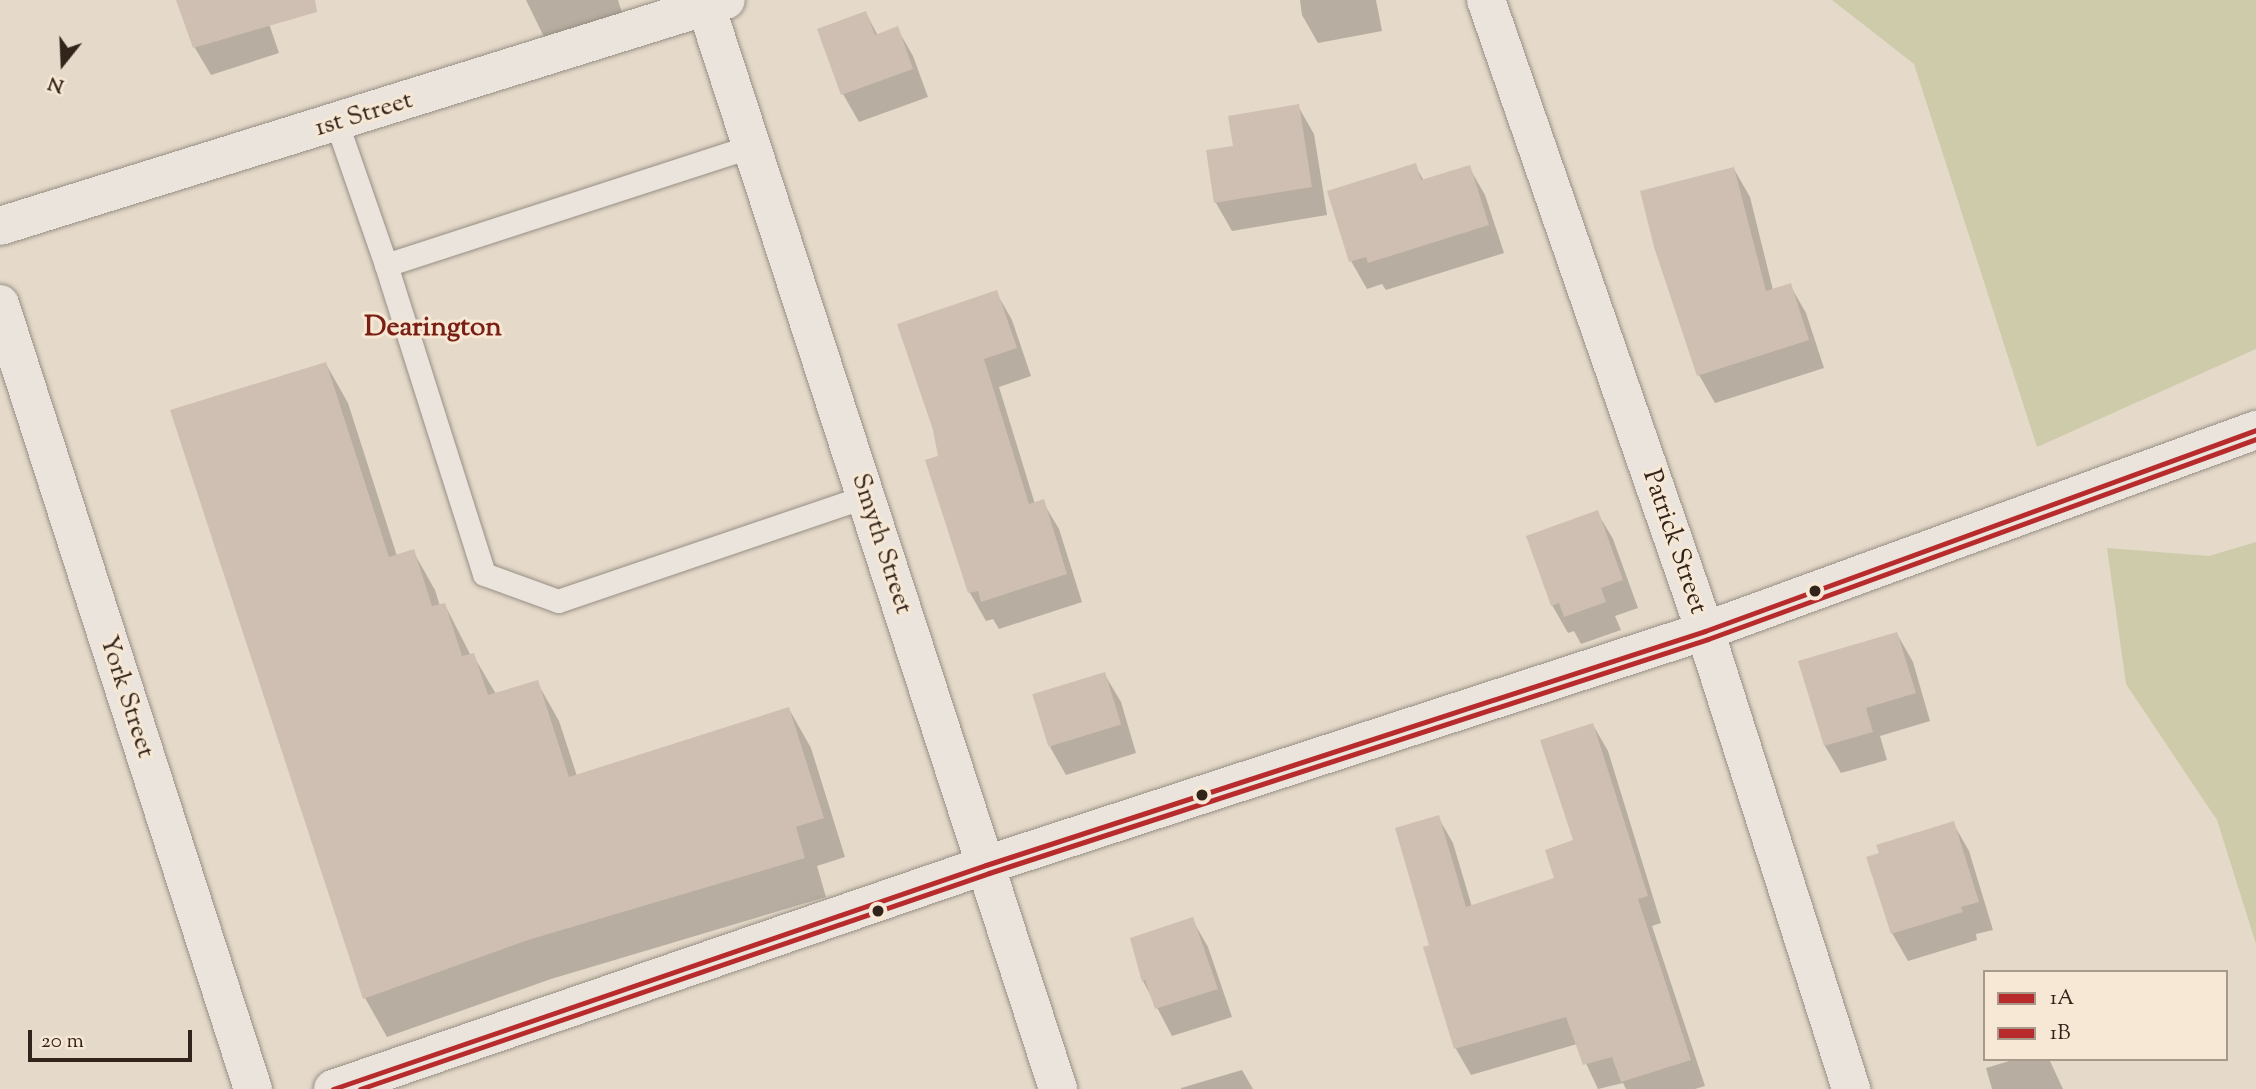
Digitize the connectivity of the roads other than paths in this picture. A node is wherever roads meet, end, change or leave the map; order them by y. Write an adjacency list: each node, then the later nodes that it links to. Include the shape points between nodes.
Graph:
1 (1486, 0): 10 (street, Patrick Street)
2 (712, 2): 3 (street, 1st Street); 4 (street, Smyth Street)
3 (337, 124): 5 (street, 1st Street); 6 (lane)
4 (752, 146): 6 (lane); 9 (street, Smyth Street)
5 (0, 226)
6 (386, 265): 9 (lane, via 484,574 558,601)
7 (0, 304): 12 (street, York Street)
8 (2256, 430): 10 (street)
9 (866, 496): 11 (street, Smyth Street)
10 (1705, 631): 11 (street); 15 (street, Patrick Street)
11 (986, 865): 13 (street); 14 (street, Smyth Street)
12 (253, 1089)
13 (333, 1089)
14 (1058, 1089)
15 (1851, 1089)

